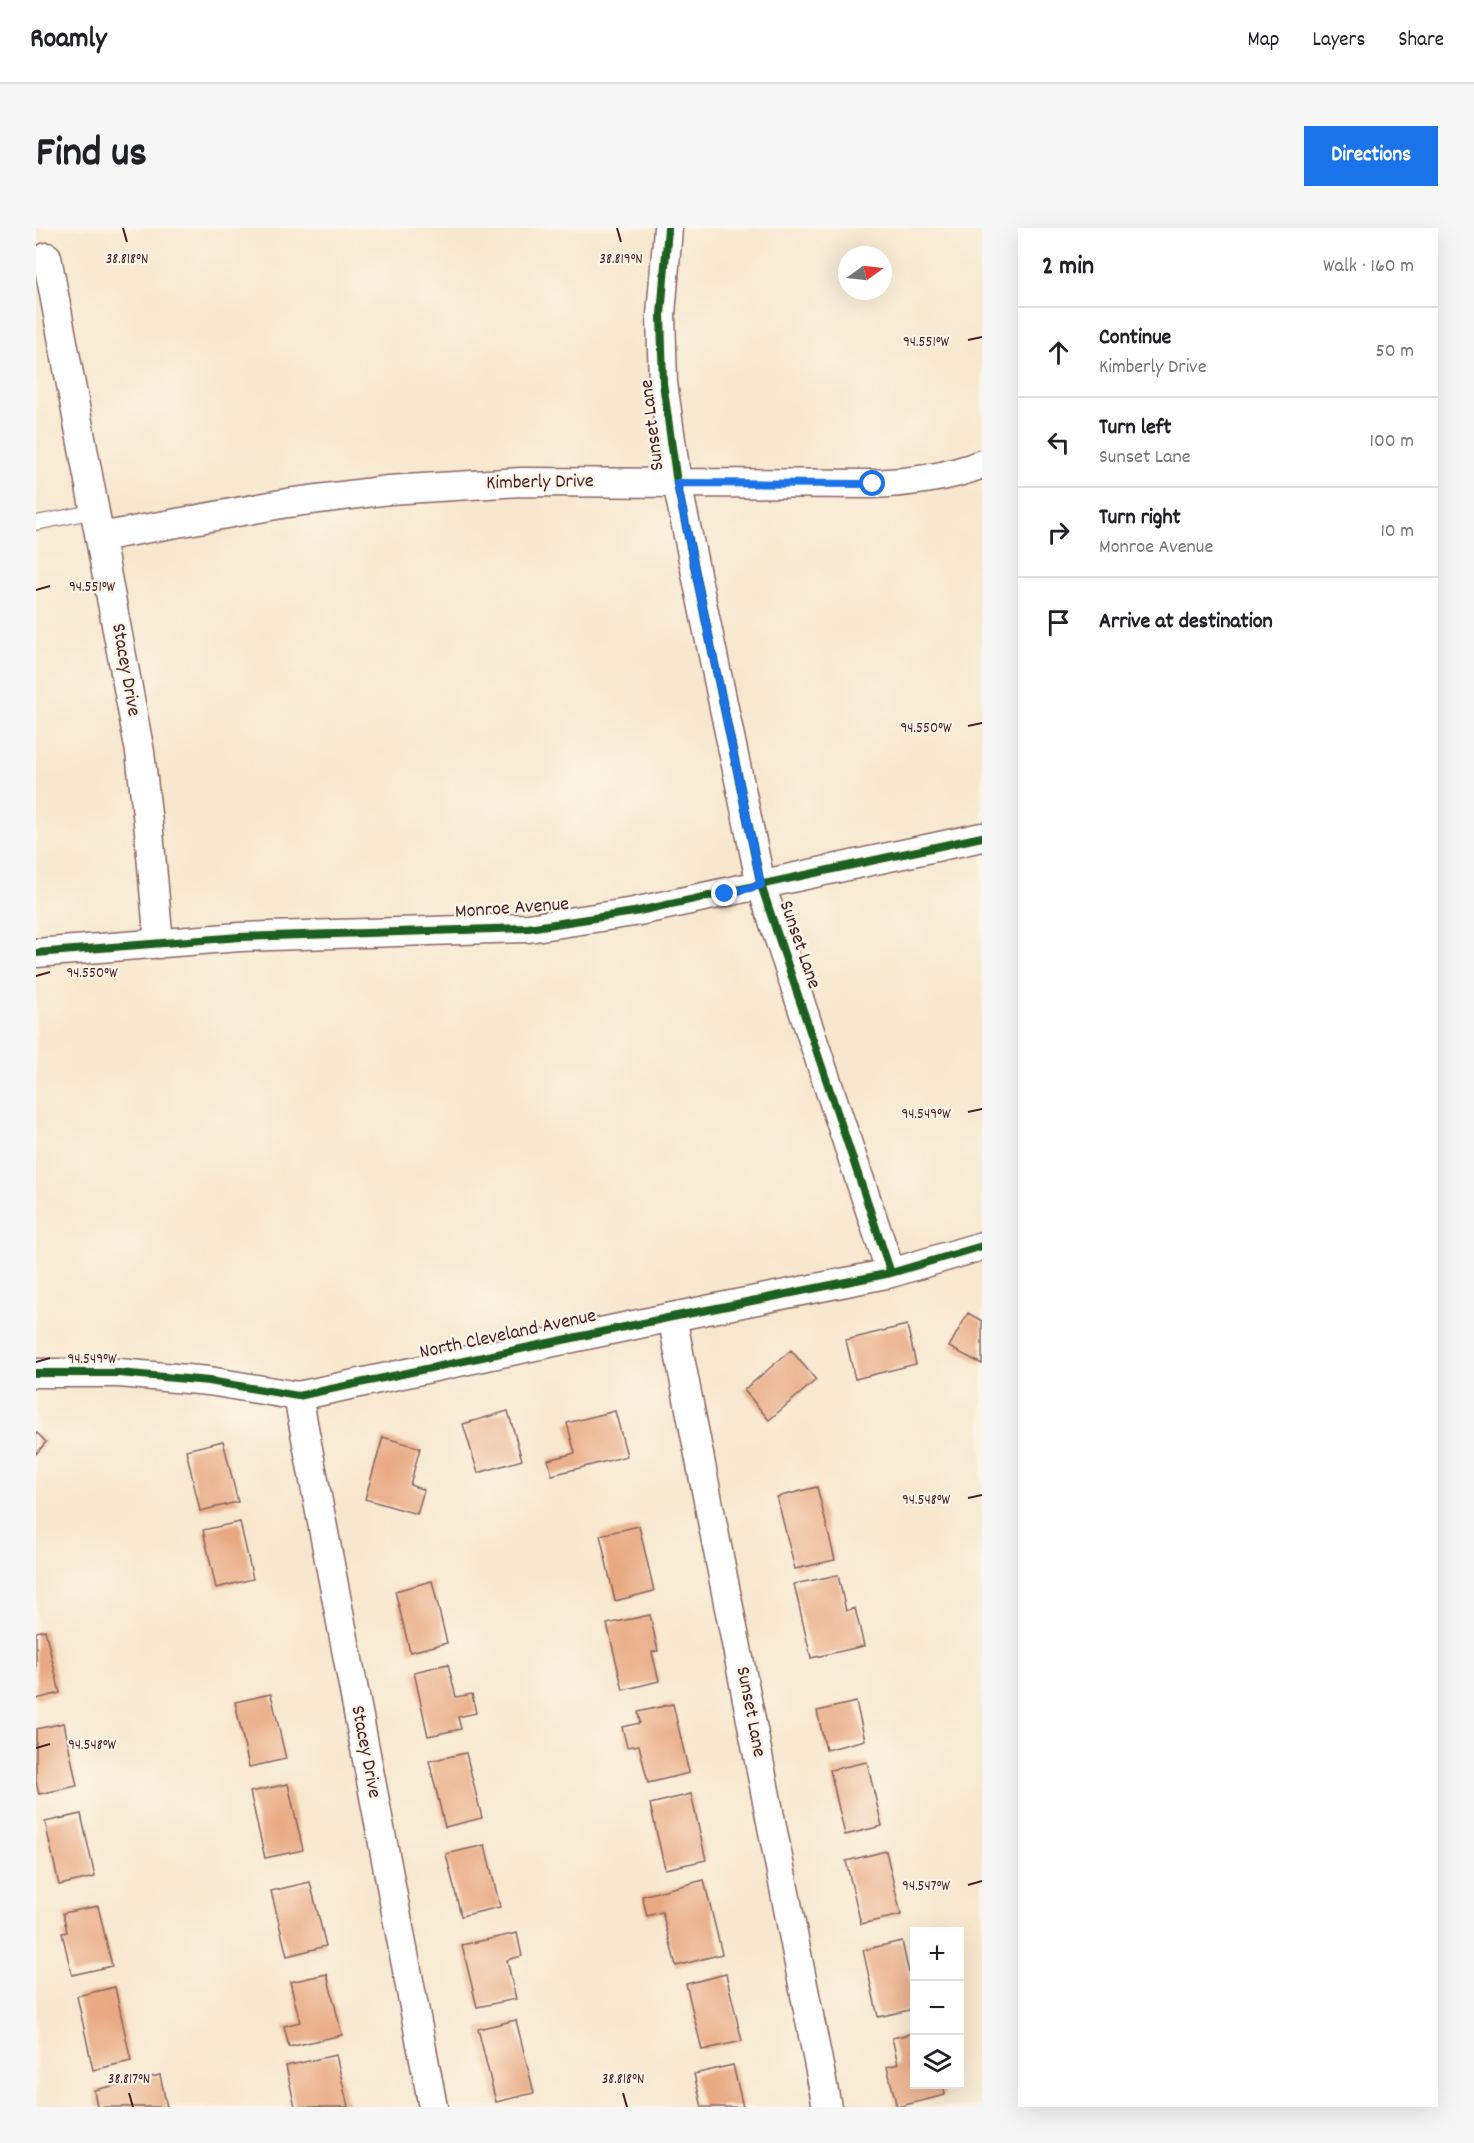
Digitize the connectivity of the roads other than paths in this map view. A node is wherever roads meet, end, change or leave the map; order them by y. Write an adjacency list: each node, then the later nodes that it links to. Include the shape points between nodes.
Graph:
1 (668, 228): 4 (street, Sunset Lane, via 661,315 663,383)
2 (47, 257): 6 (street, Stacey Drive)
3 (982, 464): 4 (street, Kimberly Drive, via 918,482)
4 (677, 483): 6 (street, Kimberly Drive, via 521,482 389,490); 8 (street, Sunset Lane)
5 (36, 523): 6 (lane)
6 (98, 524): 9 (street, Stacey Drive, via 140,752)
7 (982, 837): 8 (street, Monroe Avenue)
8 (761, 885): 9 (street, Monroe Avenue, via 634,912 528,928 240,937); 12 (street, Sunset Lane)
9 (159, 944): 10 (street, Monroe Avenue)
10 (36, 953)
11 (982, 1246): 12 (street, North Cleveland Avenue)
12 (891, 1273): 13 (street, North Cleveland Avenue)
13 (672, 1317): 15 (street, North Cleveland Avenue); 17 (street, Sunset Lane)
14 (36, 1373): 15 (street, North Cleveland Avenue, via 119,1373 198,1380)
15 (298, 1396): 16 (street, Stacey Drive)
16 (433, 2107)
17 (827, 2107)

